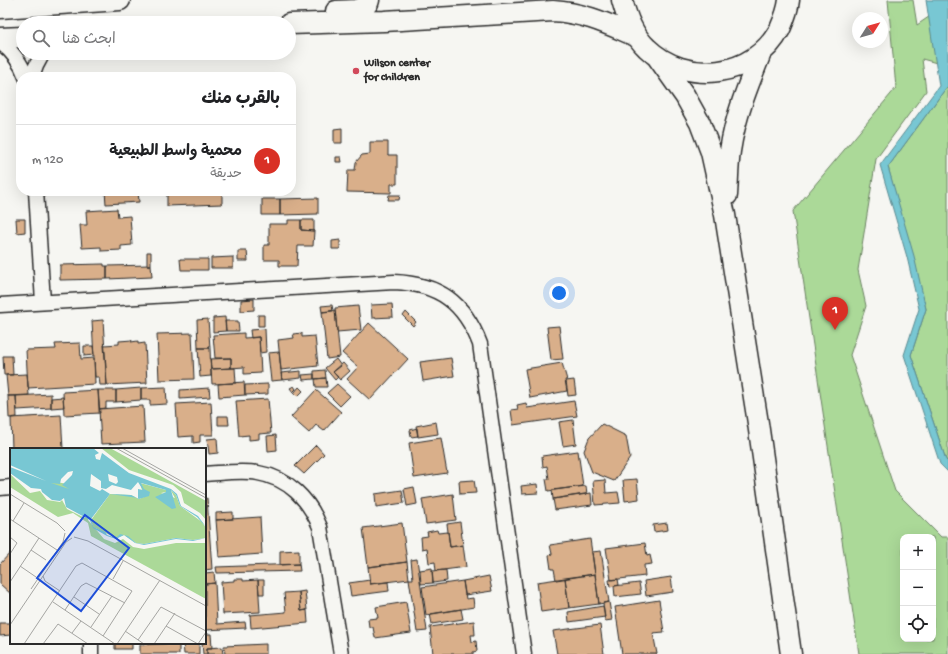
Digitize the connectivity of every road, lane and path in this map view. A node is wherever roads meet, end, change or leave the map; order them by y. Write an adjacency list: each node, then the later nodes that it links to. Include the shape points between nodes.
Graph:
1 (120, 0): 5 (main road)
2 (369, 0): 6 (main road, via 366,6 357,10 311,12)
3 (622, 0): 8 (main road)
4 (789, 0): 12 (main road, via 777,35)
5 (0, 8)
6 (296, 17)
7 (296, 24): 8 (main road, via 553,11 580,14)
8 (636, 36): 14 (main road)
9 (16, 37): 10 (main road)
10 (0, 38)
11 (0, 42): 13 (street)
12 (761, 53): 14 (main road, via 742,65 721,72 699,72 678,68); 20 (main road, via 745,91 733,136)
13 (16, 58)
14 (658, 58): 20 (main road, via 685,96 700,123 711,152)
15 (18, 60): 17 (street)
16 (39, 60): 18 (street)
17 (24, 72)
18 (34, 72)
19 (36, 196): 21 (street)
20 (725, 215): 28 (main road)
21 (43, 302): 22 (street); 27 (street, via 394,282 426,286 449,299 465,315 480,344)
22 (0, 305)
23 (206, 474): 26 (street, via 242,472 271,476 284,482 306,501 320,527)
24 (10, 487): 25 (street)
25 (0, 488)
26 (341, 654)
27 (524, 654)
28 (791, 654)

